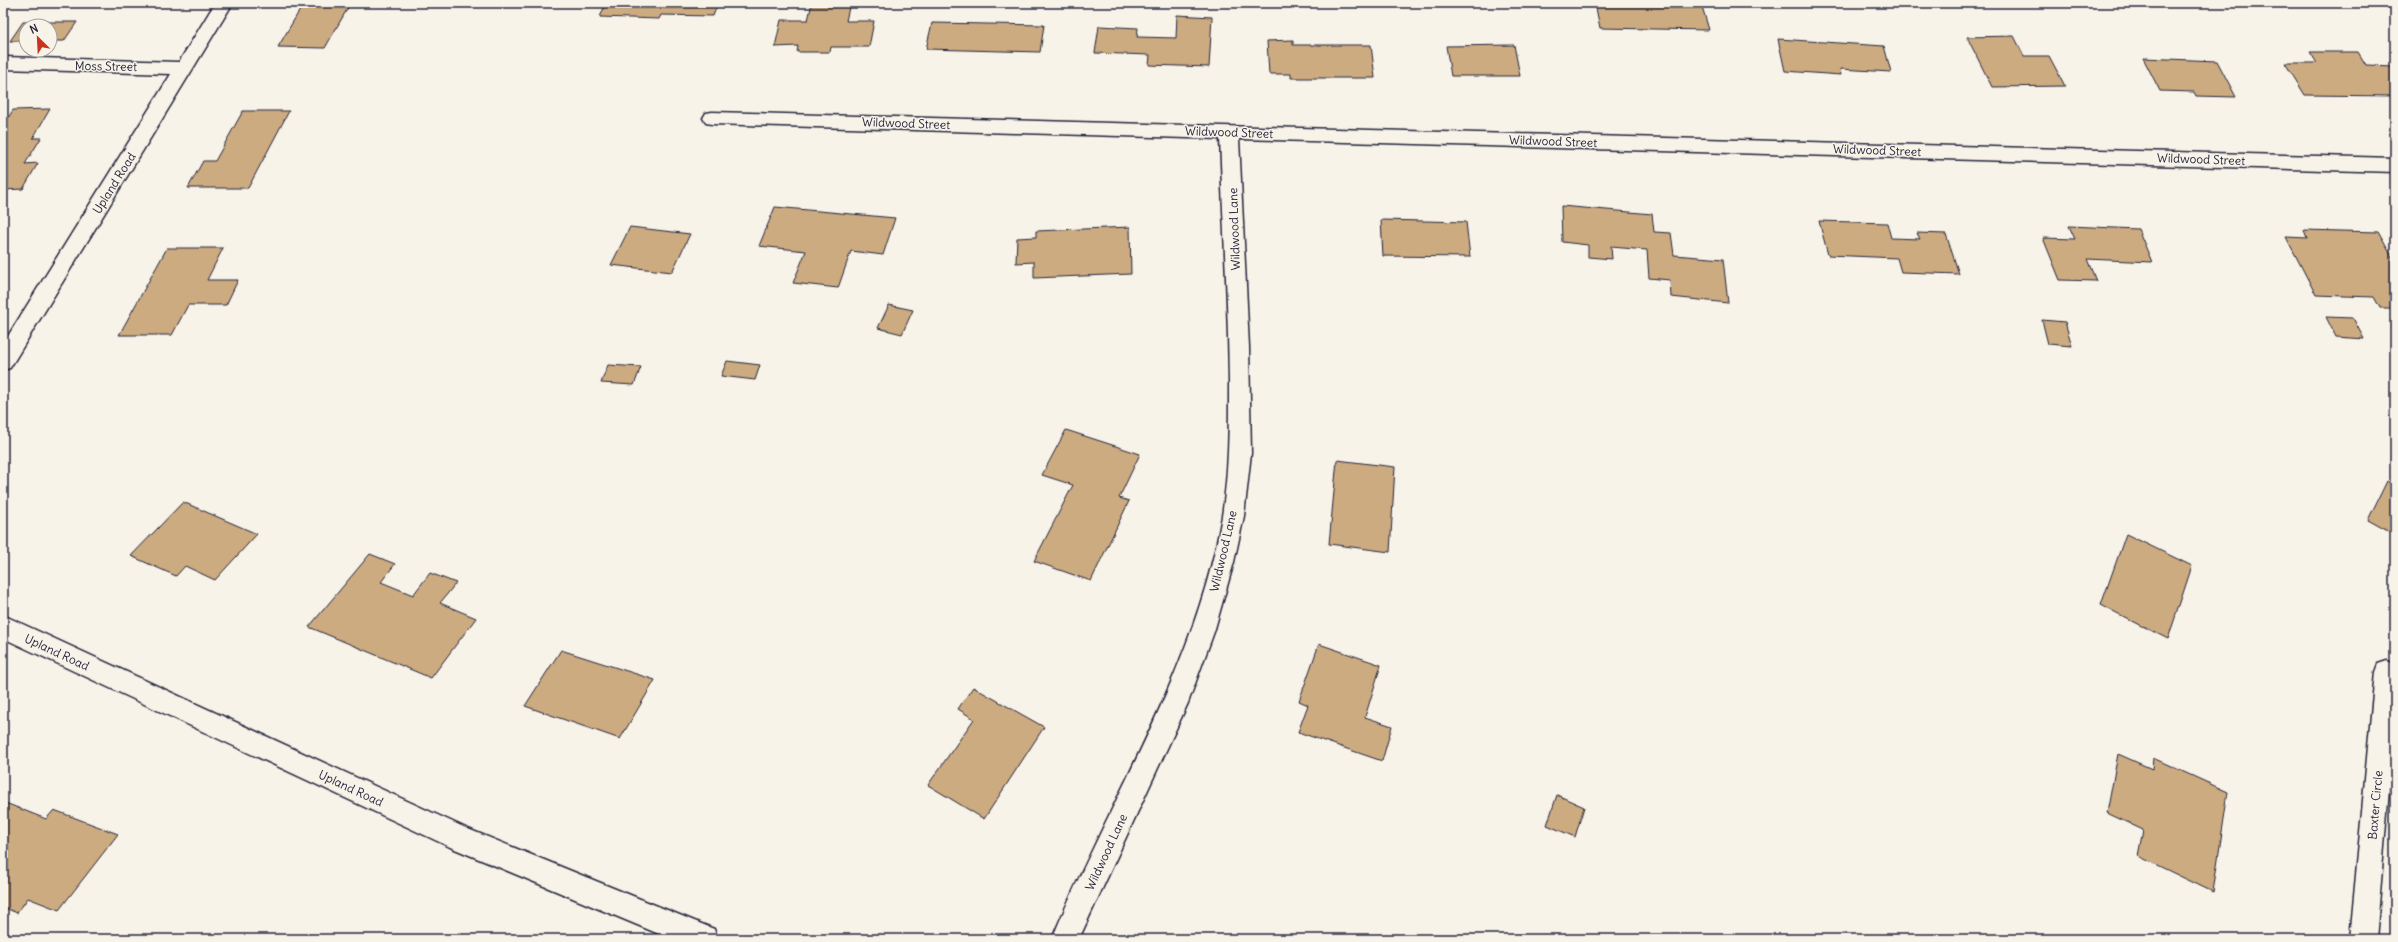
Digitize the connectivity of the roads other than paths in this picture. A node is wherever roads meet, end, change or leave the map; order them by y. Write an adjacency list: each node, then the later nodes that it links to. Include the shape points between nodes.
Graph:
1 (224, 3): 3 (street, Upland Road)
2 (3, 63): 3 (street, Moss Street)
3 (184, 68): 7 (street, Upland Road)
4 (712, 118): 5 (street, Wildwood Street)
5 (1229, 132): 6 (street, Wildwood Street); 11 (street, Wildwood Lane, via 1239,347 1240,438 1233,516 1223,562 1202,632 1176,704)
6 (2395, 165)
7 (3, 362)
8 (3, 626): 10 (street, Upland Road, via 459,838)
9 (2387, 672): 12 (street, Baxter Circle)
10 (704, 939)
11 (1065, 939)
12 (2363, 939)

